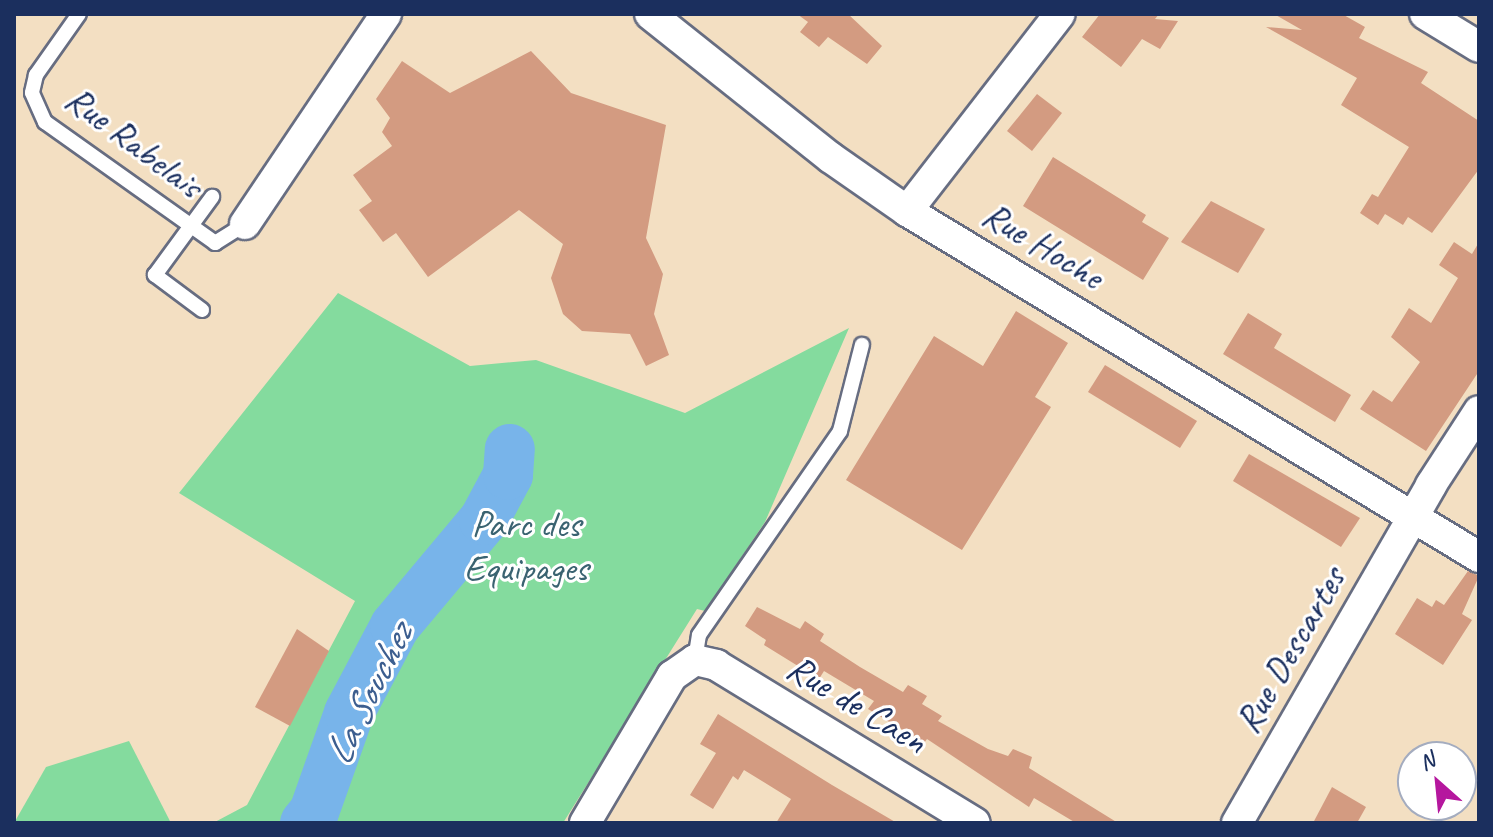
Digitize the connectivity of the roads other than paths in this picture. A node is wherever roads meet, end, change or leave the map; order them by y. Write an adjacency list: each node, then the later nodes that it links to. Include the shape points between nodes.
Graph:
1 (79, 14): 9 (lane, Rue Rabelais, via 36,75 35,109 45,122)
2 (386, 14): 10 (street)
3 (650, 14): 8 (street, Rue Hoche, via 831,158)
4 (1060, 14): 8 (street)
5 (1425, 14): 6 (street)
6 (1479, 47)
7 (212, 197): 9 (lane)
8 (907, 211): 14 (street, Rue Hoche)
9 (190, 224): 10 (lane, Rue Rabelais, via 215,243); 11 (lane, via 155,275)
10 (245, 224)
11 (202, 310)
12 (862, 345): 16 (lane, via 840,431 699,635)
13 (1479, 411): 14 (street, Rue Descartes)
14 (1413, 518): 15 (street, Rue Hoche); 19 (street, Rue Descartes)
15 (1479, 557)
16 (695, 660): 17 (street, via 672,676); 18 (street, Rue de Caen, via 716,665)
17 (585, 823)
18 (975, 823)
19 (1237, 823)

